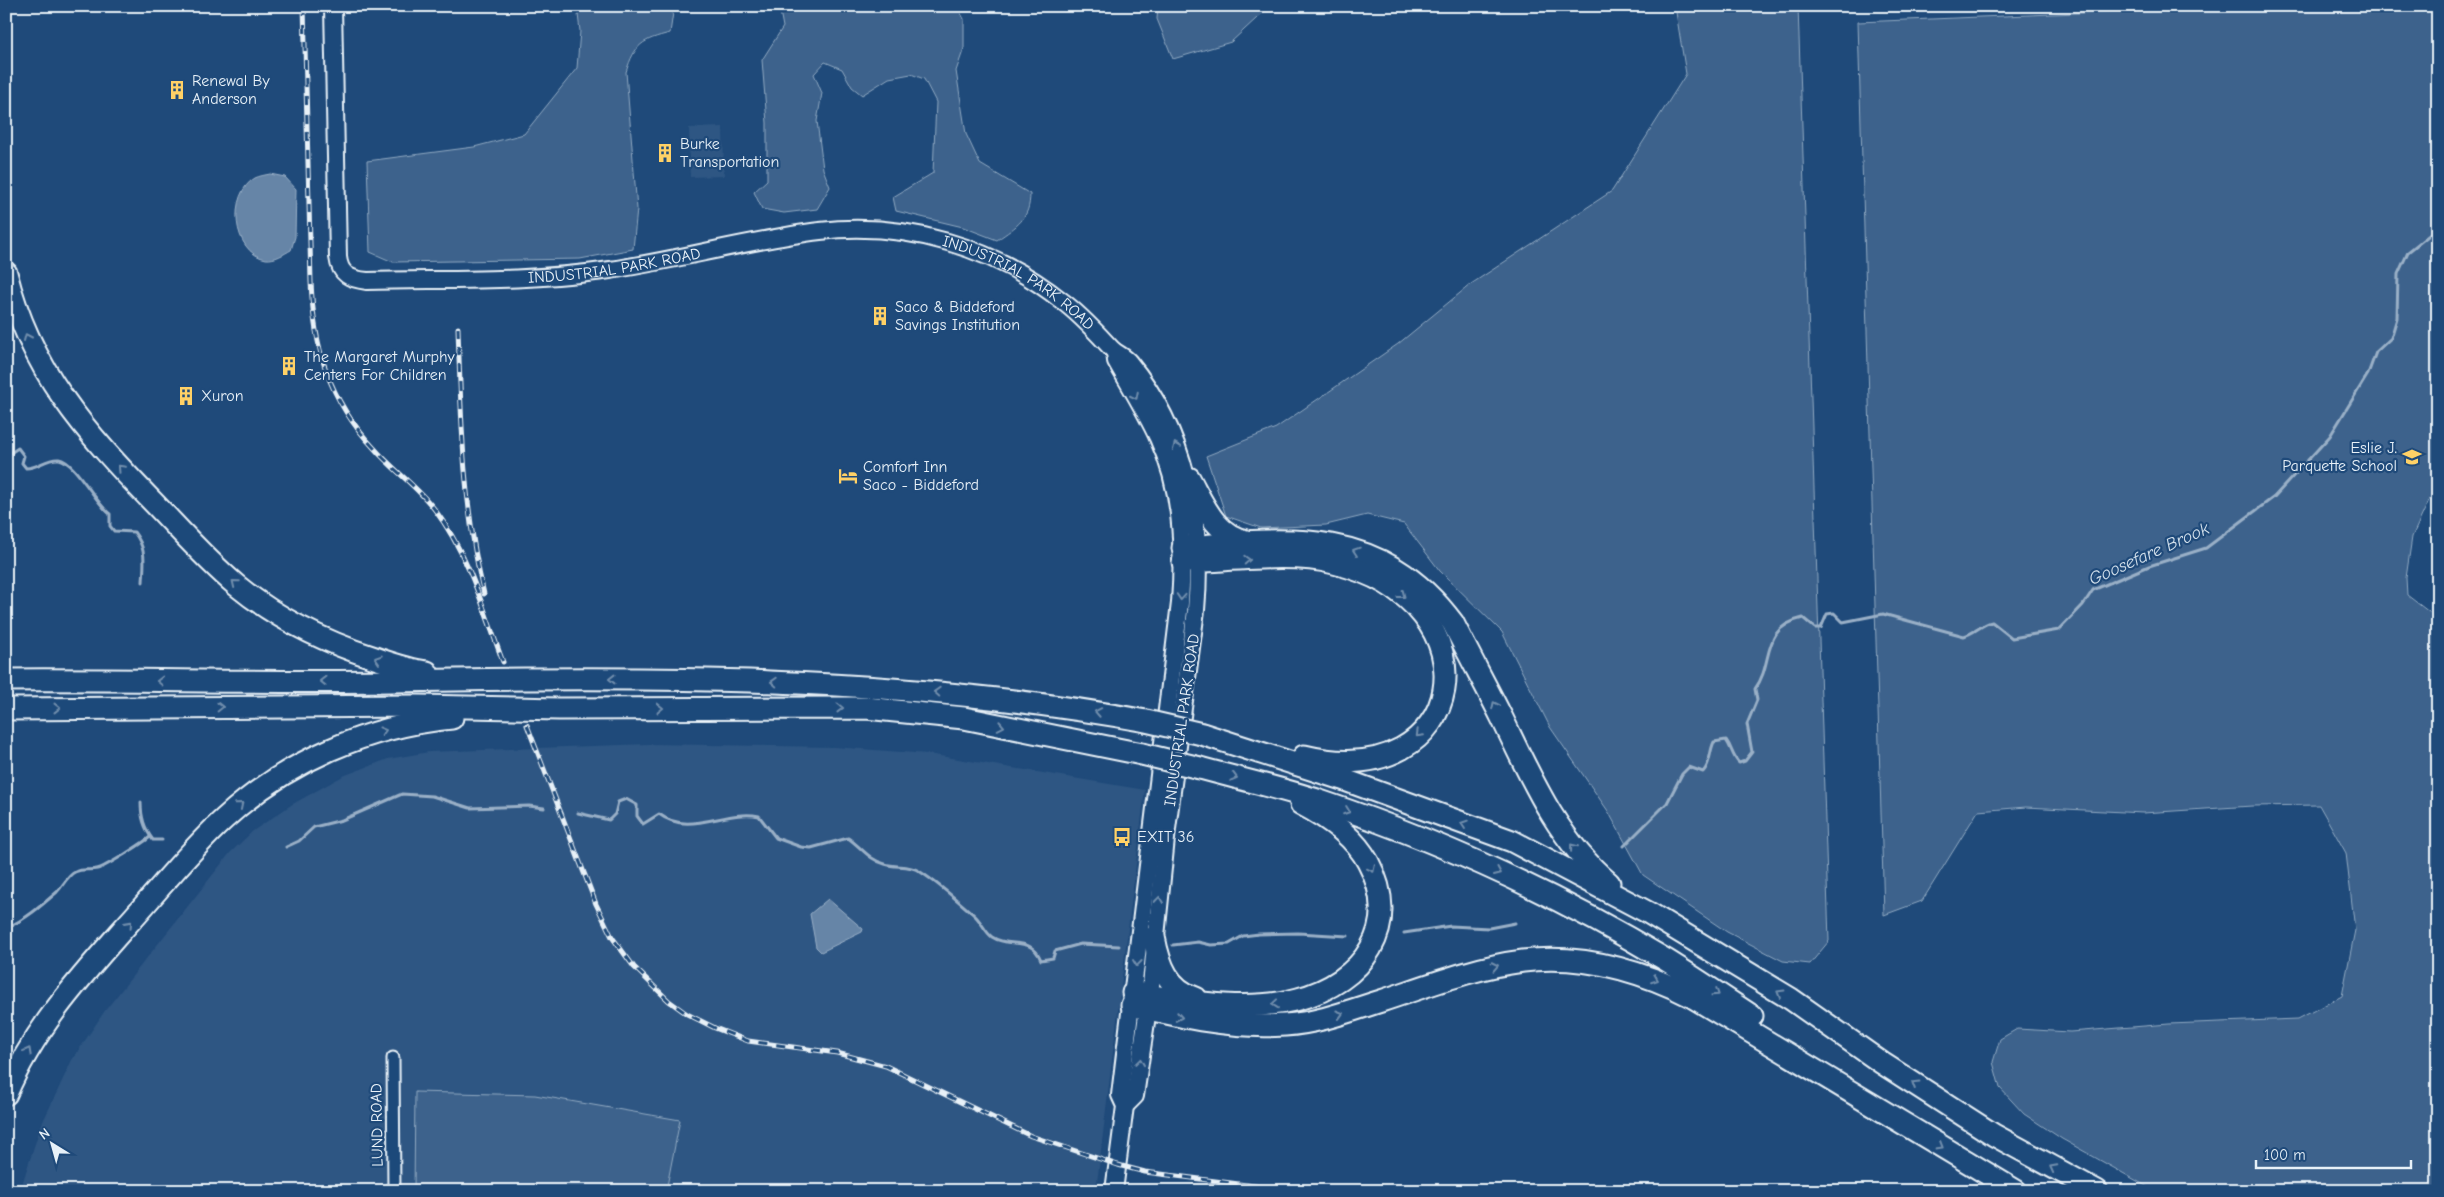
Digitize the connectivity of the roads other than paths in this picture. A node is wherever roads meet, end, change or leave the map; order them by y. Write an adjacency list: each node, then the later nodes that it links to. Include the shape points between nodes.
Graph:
1 (333, 6): 3 (street, INDUSTRIAL PARK ROAD, via 338,257 342,271 351,278 367,281 563,276 625,268 800,234 849,229 895,231 942,240 1017,270 1062,301)
2 (6, 273): 7 (highway, one-way to 2, via 422,672 351,650 291,622 237,586 128,476 70,410 34,351)
3 (1115, 352): 4 (street, INDUSTRIAL PARK ROAD, one-way to 3, via 1154,400 1130,363); 6 (street, INDUSTRIAL PARK ROAD, one-way to 6, via 1116,361 1167,462)
4 (1189, 478): 5 (highway, via 1212,519 1225,533); 6 (street, INDUSTRIAL PARK ROAD)
5 (1262, 543): 6 (highway); 13 (highway, one-way to 5, via 1599,874 1555,822 1462,639 1450,618 1431,596 1401,572 1352,549 1305,541)
6 (1190, 555): 11 (highway, one-way to 11, via 1334,562 1368,574 1404,596 1427,619 1439,641 1446,666 1443,692 1433,719 1404,747 1371,760 1311,758); 14 (street, INDUSTRIAL PARK ROAD, one-way to 6, via 1196,610); 15 (street, INDUSTRIAL PARK ROAD, one-way to 15, via 1180,602)
7 (477, 679): 8 (highway, one-way to 8, via 258,682); 11 (highway, one-way to 7, bridge, via 1081,709 956,693 759,681)
8 (9, 680)
9 (7, 709): 10 (highway, one-way to 10, via 418,706)
10 (559, 710): 12 (highway, one-way to 12, bridge, via 866,708 964,718 1142,754); 18 (highway, one-way to 10, via 31,1046 68,993 210,833 241,804 279,777 349,741 408,724 466,716)
11 (1202, 734): 13 (highway, one-way to 11, via 1512,841)
12 (1267, 786): 16 (highway, one-way to 16, via 1316,812 1357,846 1376,878 1380,923 1365,959 1325,990 1271,1005); 19 (highway, one-way to 19, via 1319,801 1436,845 1592,918 1667,960 1771,1028)
13 (1649, 913): 23 (highway, one-way to 13, via 1994,1135 1882,1063 1791,999)
14 (1154, 937): 15 (street, INDUSTRIAL PARK ROAD); 16 (highway, via 1162,966 1174,985 1191,996)
15 (1140, 1001): 16 (highway); 19 (highway, one-way to 19, via 1216,1022 1285,1025 1335,1016 1494,966 1544,960 1589,962 1642,974 1692,996); 21 (street, INDUSTRIAL PARK ROAD, via 1120,1095 1125,1106)
16 (1214, 1003)
17 (393, 1058): 20 (street, LUND ROAD)
18 (6, 1094)
19 (1883, 1112): 22 (highway, one-way to 22)
20 (394, 1191)
21 (1114, 1191)
22 (2016, 1191)
23 (2097, 1191)

